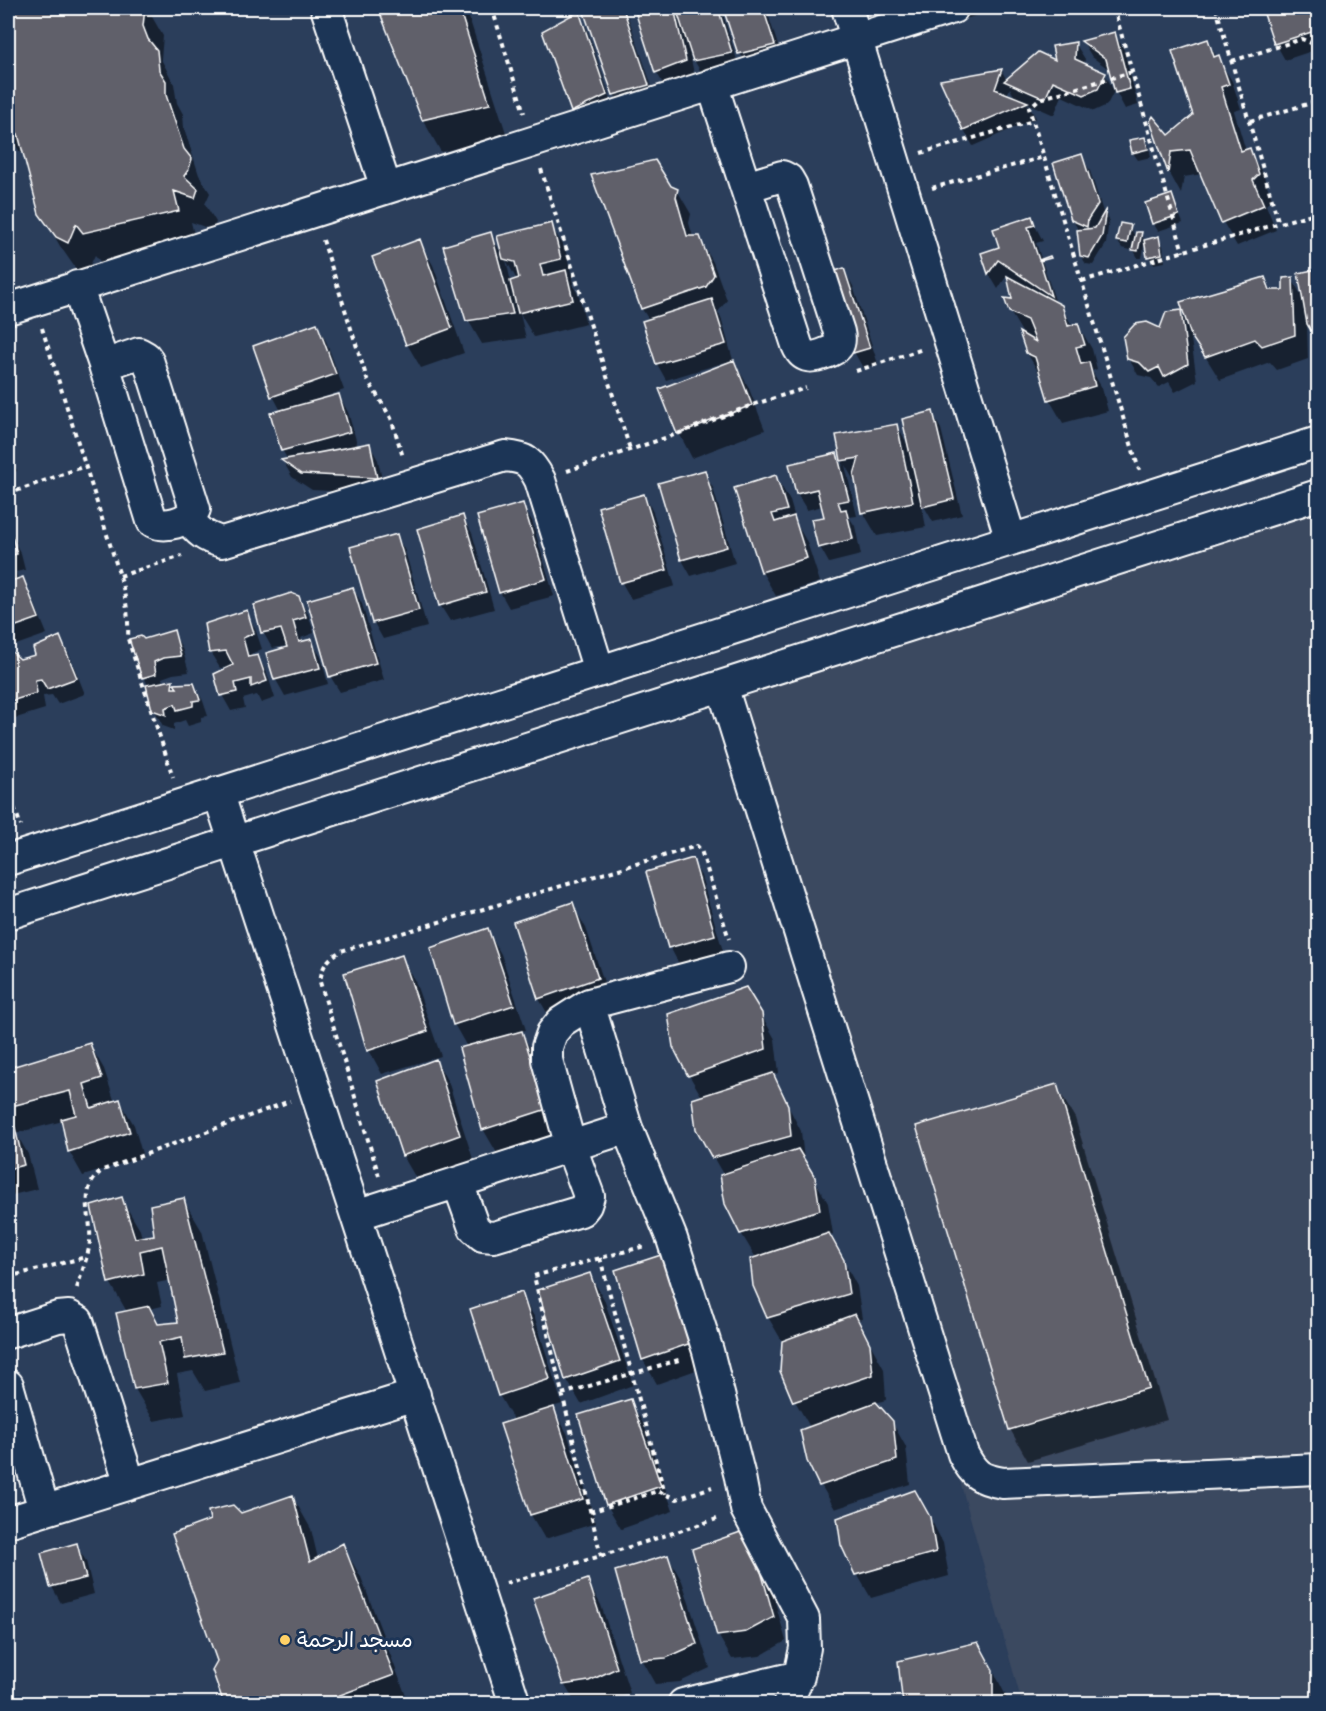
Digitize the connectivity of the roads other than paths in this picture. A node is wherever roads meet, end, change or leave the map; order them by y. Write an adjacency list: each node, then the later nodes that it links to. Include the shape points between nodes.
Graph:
1 (326, 8): 7 (street)
2 (847, 8): 4 (street)
3 (953, 8): 4 (street)
4 (857, 38): 5 (street); 14 (street)
5 (712, 84): 6 (street); 7 (street)
6 (746, 187): 6 (street, via 800,352 812,358 835,350 841,338 792,186 782,176)
7 (386, 188): 8 (street)
8 (77, 286): 9 (street); 10 (street)
9 (20, 304)
10 (104, 364): 13 (street, via 152,520 162,525); 13 (street, via 139,353 146,357 195,509)
11 (1318, 442): 14 (street)
12 (1318, 495): 16 (street)
13 (188, 518): 15 (street, via 208,539 222,542 505,456 520,458 533,466 540,480)
14 (1011, 540): 15 (street)
15 (599, 671): 17 (street)
16 (722, 686): 18 (street); 30 (street, via 971,1470 985,1480 1003,1483)
17 (218, 792): 18 (street); 19 (street)
18 (234, 841): 20 (street); 26 (street)
19 (19, 856)
20 (8, 914)
21 (729, 967): 22 (street)
22 (589, 1004): 23 (street); 24 (street, via 561,1022 547,1047 547,1060)
23 (627, 1128): 24 (street); 34 (street, via 672,1239 708,1351 746,1509 804,1618 805,1648)
24 (571, 1147): 25 (street); 25 (street, via 589,1196 580,1211 494,1237 483,1236 474,1228)
25 (458, 1183): 26 (street)
26 (356, 1215): 29 (street)
27 (8, 1333): 31 (street, via 58,1317 69,1316 78,1321)
28 (8, 1385): 32 (street)
29 (415, 1395): 31 (street); 35 (street)
30 (1318, 1469)
31 (130, 1484): 32 (street)
32 (44, 1510): 33 (street)
33 (8, 1522)
34 (794, 1690): 36 (street)
35 (515, 1704)
36 (683, 1704)

